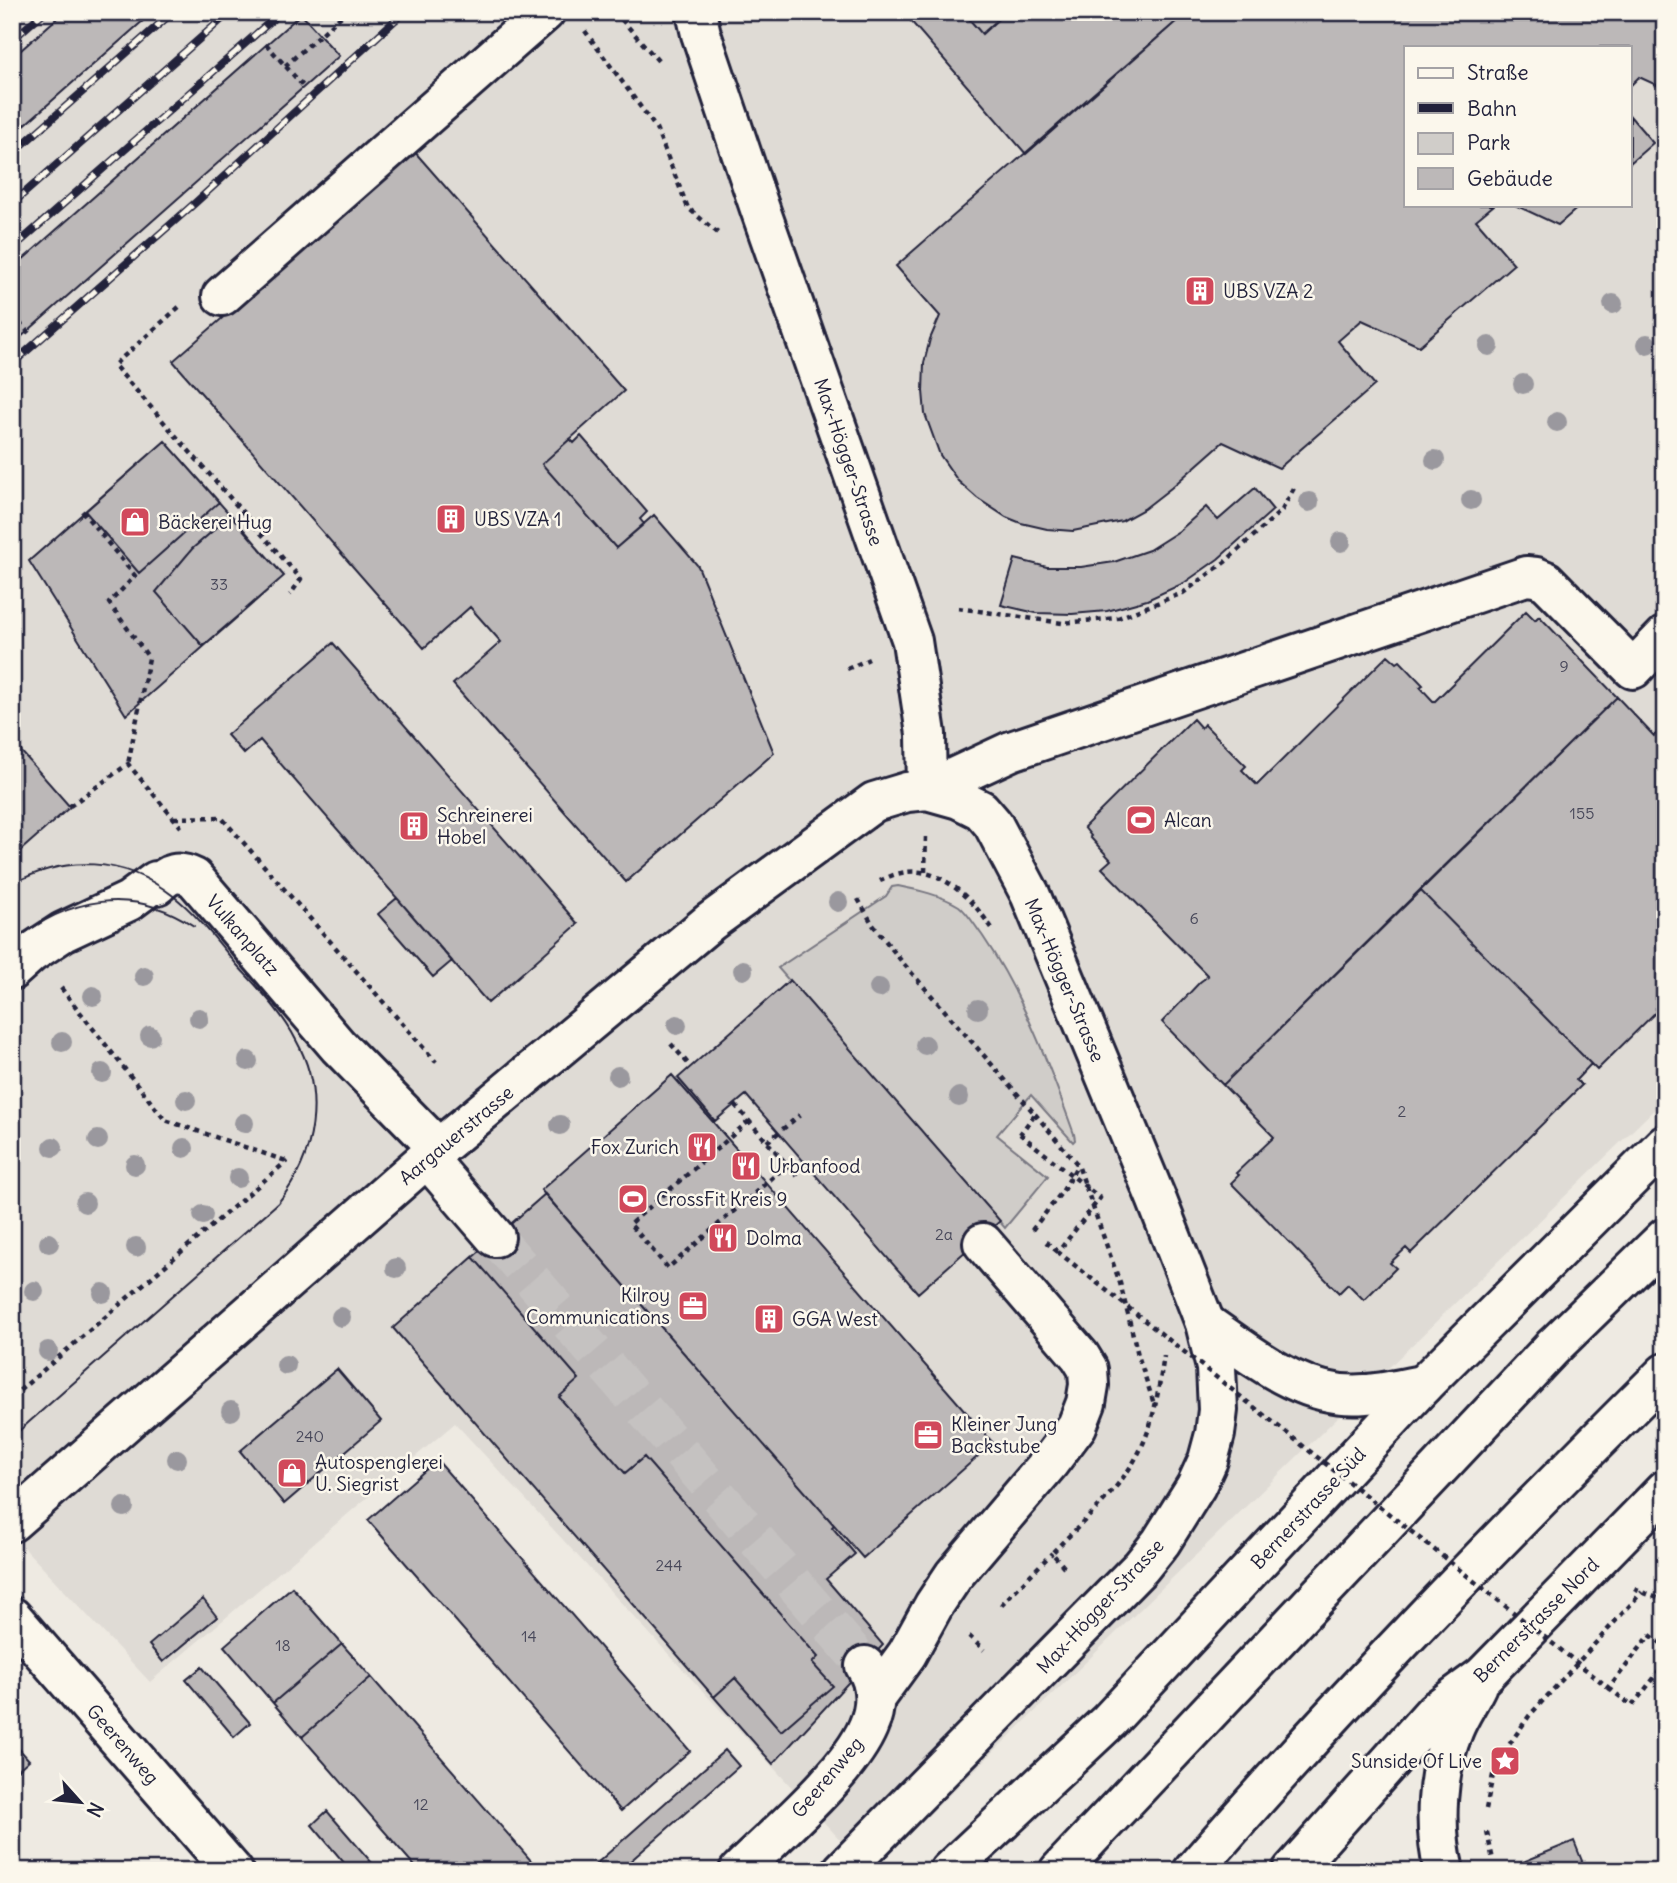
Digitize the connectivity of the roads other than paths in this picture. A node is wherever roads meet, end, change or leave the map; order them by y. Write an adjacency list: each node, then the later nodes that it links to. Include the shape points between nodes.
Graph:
1 (545, 12): 3 (main road)
2 (696, 12): 5 (main road, Max-Högger-Strasse, via 912,641 926,734)
3 (222, 296)
4 (1665, 636): 5 (main road, via 1633,669 1546,581 1526,576 1011,751)
5 (927, 790): 8 (main road, Aargauerstrasse, via 874,802 710,922); 12 (main road, Max-Högger-Strasse, via 981,810 1000,836 1030,894)
6 (12, 970): 8 (main road, Vulkanplatz, via 63,932 129,901 156,881 157,885 178,873 194,878)
7 (1665, 1144): 14 (main road, Bernerstrasse Süd)
8 (433, 1154): 9 (main road); 16 (main road, Aargauerstrasse)
9 (495, 1237)
10 (1665, 1238): 23 (main road, via 1553,1347)
11 (983, 1243): 20 (main road, Geerenweg, via 1080,1356 1088,1370 1086,1403 1077,1426 1049,1463 954,1575 907,1654 870,1682 868,1728 849,1756)
12 (1205, 1323): 14 (main road, via 1288,1379 1326,1391 1362,1395); 21 (main road, Max-Högger-Strasse, via 1216,1368 1215,1434 1200,1478 1180,1515 1126,1583)
13 (1665, 1373): 24 (main road, via 1515,1522)
14 (1423, 1385): 22 (main road, Bernerstrasse Süd, via 1109,1721)
15 (1665, 1490): 18 (main road, Bernerstrasse Nord)
16 (12, 1522)
17 (12, 1617): 19 (main road, Geerenweg)
18 (1483, 1676): 25 (main road, Bernerstrasse Nord, via 1434,1711); 26 (main road, via 1453,1729 1440,1776 1438,1823)
19 (233, 1871)
20 (738, 1871)
21 (842, 1871)
22 (949, 1871)
23 (1059, 1871)
24 (1193, 1871)
25 (1292, 1871)
26 (1444, 1871)

